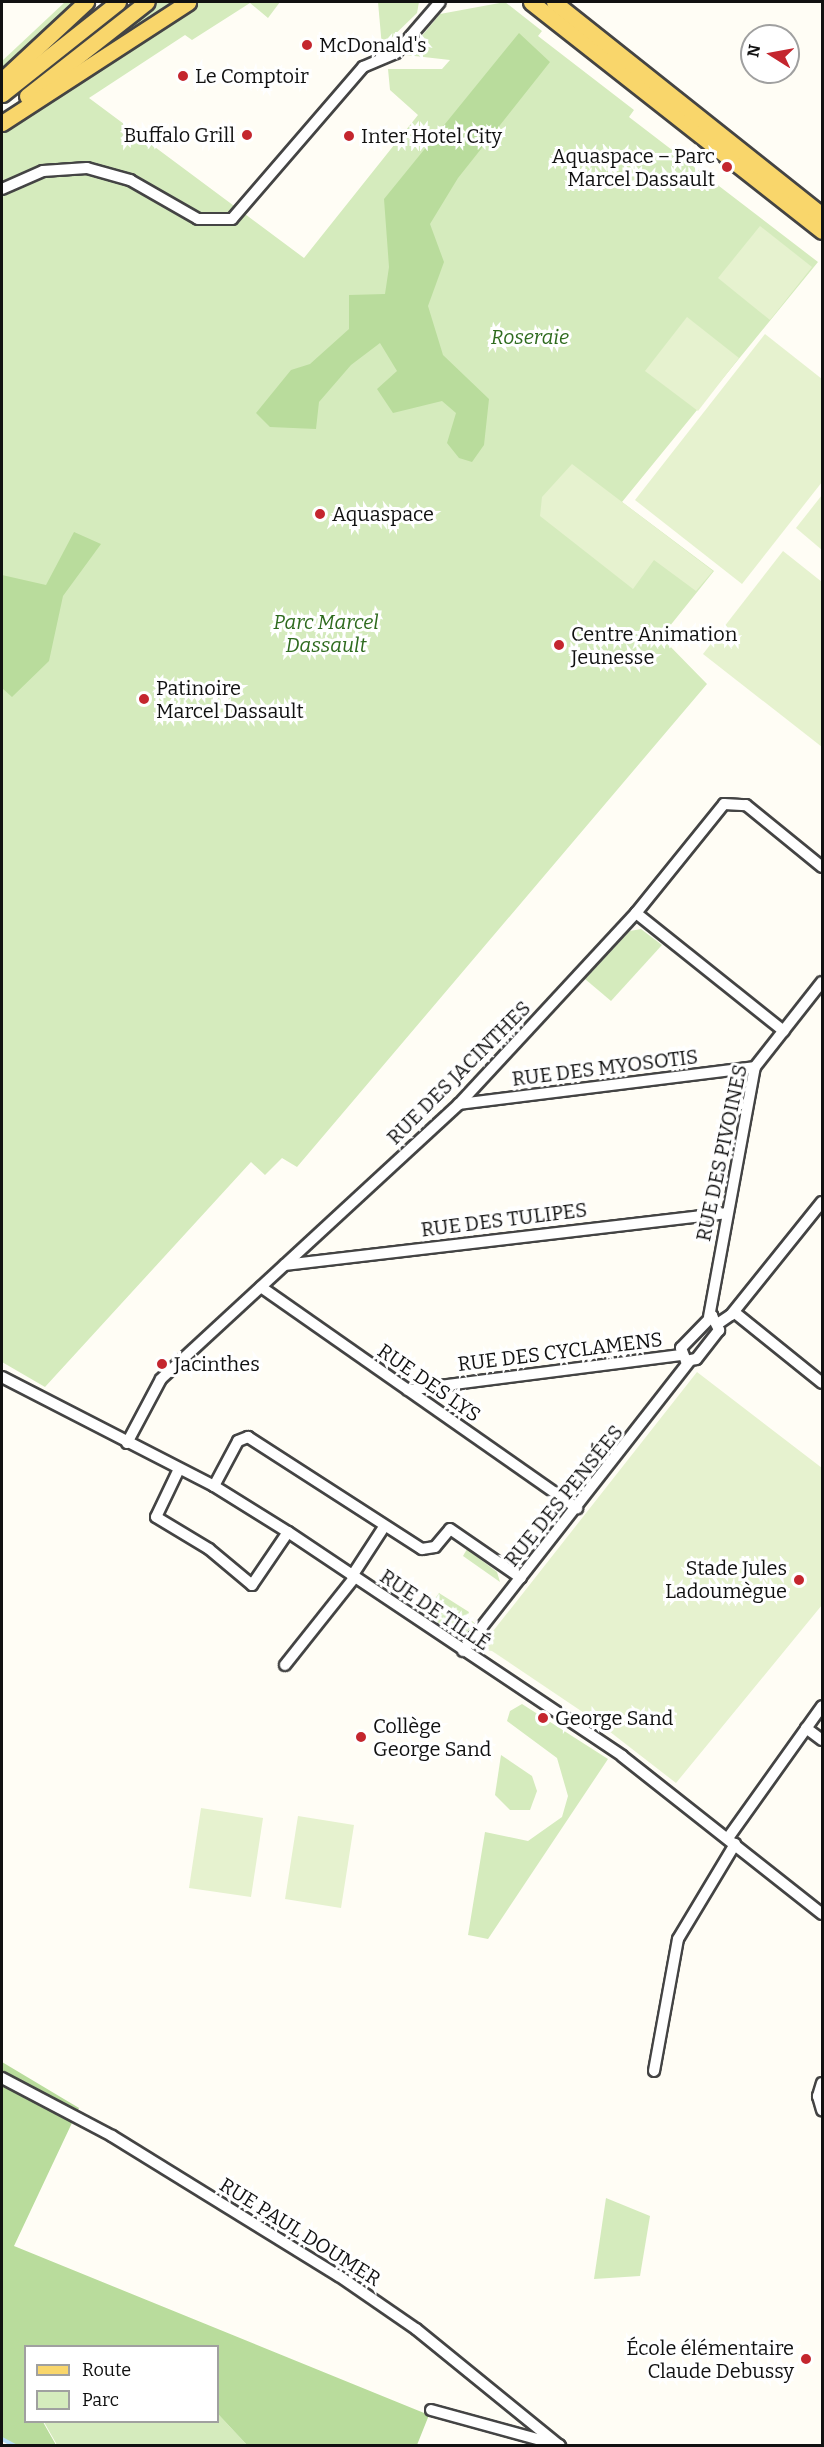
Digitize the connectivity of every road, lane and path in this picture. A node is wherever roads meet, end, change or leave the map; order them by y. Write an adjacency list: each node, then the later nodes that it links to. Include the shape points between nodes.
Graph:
1 (86, 2): 10 (main road)
2 (118, 2): 11 (main road)
3 (147, 2): 12 (main road)
4 (188, 2): 13 (main road)
5 (427, 2): 9 (street)
6 (440, 2): 9 (street)
7 (531, 2): 16 (main road)
8 (554, 2): 15 (main road)
9 (418, 26): 14 (street, via 396,53 363,67 247,207 232,219 198,219 130,180 87,168 44,171)
10 (2, 80)
11 (2, 94)
12 (2, 117)
13 (2, 123)
14 (2, 189)
15 (822, 215)
16 (822, 231)
17 (822, 867): 18 (street, RUE DES JACINTHES, via 746,805 732,801)
18 (636, 913): 20 (street); 22 (street, RUE DES JACINTHES)
19 (821, 986): 20 (street, RUE DES PIVOINES)
20 (784, 1031): 21 (street, RUE DES PIVOINES)
21 (755, 1067): 22 (street, RUE DES MYOSOTIS); 24 (street, RUE DES PIVOINES)
22 (459, 1104): 25 (street, RUE DES JACINTHES)
23 (822, 1202): 27 (street, RUE DES PENSÉES)
24 (727, 1213): 25 (street, RUE DES TULIPES); 28 (street, RUE DES PIVOINES)
25 (285, 1266): 26 (street, RUE DES JACINTHES)
26 (261, 1287): 33 (street, RUE DES LYS); 34 (street, RUE DES JACINTHES, via 161,1379)
27 (734, 1312): 29 (street, RUE DES PENSÉES); 32 (street)
28 (709, 1317): 29 (street); 30 (street, RUE DES PENSÉES)
29 (719, 1323): 30 (street, RUE DES PENSÉES, via 716,1333)
30 (685, 1358): 33 (street, RUE DES CYCLAMENS); 37 (street, RUE DES PENSÉES)
31 (2, 1377): 34 (street, RUE DE TILLÉ)
32 (822, 1383)
33 (408, 1390): 37 (street, RUE DES LYS)
34 (127, 1443): 35 (street, RUE DE TILLÉ)
35 (179, 1468): 36 (street, RUE DE TILLÉ); 39 (street, via 156,1517 209,1549 252,1585)
36 (214, 1486): 38 (street, via 238,1441 248,1437); 39 (street, RUE DE TILLÉ)
37 (577, 1508): 41 (street, RUE DES PENSÉES)
38 (384, 1527): 40 (street); 41 (street, via 426,1551 450,1529)
39 (288, 1532): 40 (street, RUE DE TILLÉ)
40 (353, 1576): 42 (street, RUE DE TILLÉ); 43 (street)
41 (521, 1578): 42 (street, RUE DES PENSÉES)
42 (463, 1651): 47 (street, RUE DE TILLÉ, via 622,1756)
43 (285, 1665)
44 (822, 1706): 45 (street)
45 (806, 1728): 46 (street); 47 (street)
46 (822, 1740)
47 (731, 1841): 48 (street, RUE DE TILLÉ); 49 (street, via 678,1939)
48 (822, 1914)
49 (654, 2071)
50 (2, 2078): 54 (street, RUE PAUL DOUMER, via 119,2140 339,2276 416,2329)
51 (822, 2083): 52 (street, via 818,2096)
52 (822, 2110)
53 (431, 2410): 54 (street)
54 (560, 2445)

